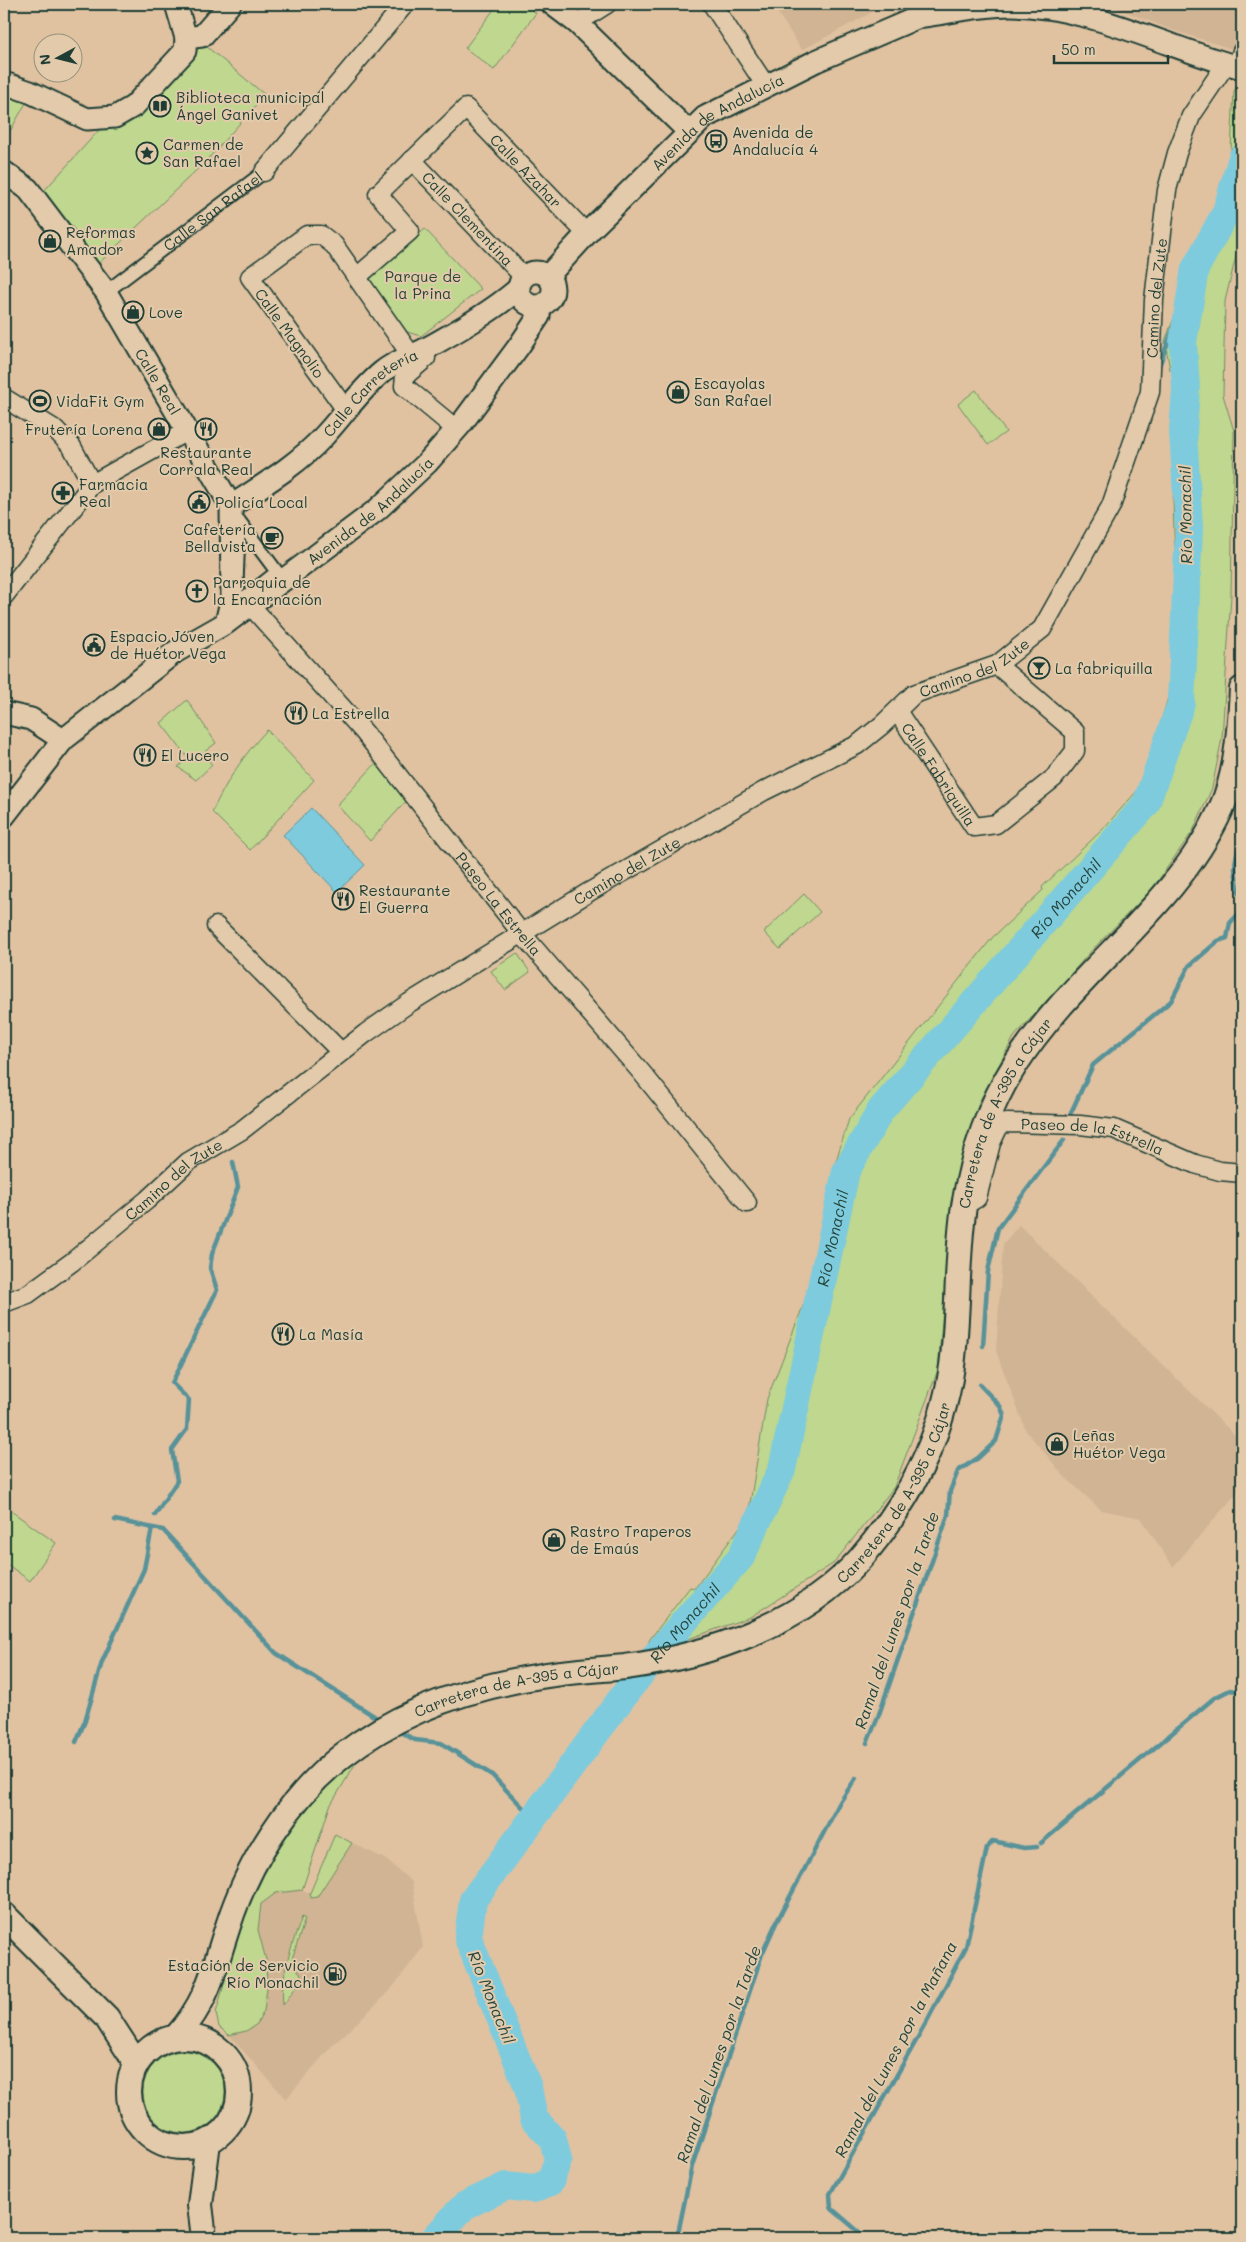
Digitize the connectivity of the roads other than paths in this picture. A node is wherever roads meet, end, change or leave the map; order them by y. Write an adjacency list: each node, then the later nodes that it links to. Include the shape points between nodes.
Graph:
1 (176, 4): 12 (street)
2 (230, 4): 12 (street, via 202,36)
3 (405, 4): 19 (street, Calle San Rafael)
4 (552, 4): 11 (street)
5 (606, 4): 11 (street)
6 (712, 4): 15 (street)
7 (940, 4): 10 (street, Avenida de Andalucía)
8 (986, 5): 9 (street, Avenida de Andalucía); 10 (street, Avenida de Andalucía)
9 (1072, 7): 13 (street, Avenida de Andalucía, via 1126,21 1159,39)
10 (921, 16): 15 (street, Avenida de Andalucía)
11 (577, 23): 16 (street)
12 (186, 38): 14 (street, via 184,51 134,106 115,117 87,119)
13 (1237, 62): 36 (street, Camino del Zute, via 1191,116 1177,153 1168,190 1154,300 1150,392 1111,506 1042,629)
14 (4, 82)
15 (766, 86): 16 (street, Avenida de Andalucía, via 705,117)
16 (689, 132): 20 (street, Avenida de Andalucía)
17 (412, 160): 20 (street, Calle Azahar, via 466,108); 22 (street, via 378,194 410,231); 23 (street, Calle Clementina)
18 (4, 172): 24 (street, Calle Real, via 28,189)
19 (264, 172): 24 (street, Calle San Rafael)
20 (586, 233): 21 (street, Avenida de Andalucía)
21 (548, 276): 23 (street, via 531,272); 25 (street, via 552,282 552,297)
22 (357, 277): 26 (street, Calle Magnolio); 28 (street, Calle Magnolio, via 334,245 321,235 307,235 250,277)
23 (521, 283): 25 (street, via 522,299 530,305); 26 (street, Calle Carretería, via 505,300)
24 (106, 292): 30 (street, Calle Real)
25 (540, 306): 29 (street, Avenida de Andalucía, via 539,316)
26 (419, 352): 28 (street, Calle Carretería, via 382,371); 29 (street, via 426,358 405,376 404,386)
27 (4, 398): 31 (street, via 56,430 72,447)
28 (346, 410): 32 (street, Calle Carretería, via 293,464)
29 (456, 429): 34 (street, Avenida de Andalucía, via 427,463 378,509)
30 (188, 431): 31 (street); 32 (street, Calle Real)
31 (92, 484): 33 (street)
32 (231, 506): 35 (street, Calle Real, via 232,598)
33 (4, 596)
34 (243, 601): 34 (street, via 237,572 240,521 277,572 244,598 239,599); 35 (street, Avenida de Andalucía); 43 (street, Paseo La Estrella, via 364,732)
35 (226, 623): 40 (street, Avenida de Andalucía, via 175,652)
36 (997, 664): 38 (street, Camino del Zute, via 914,694); 38 (street, Calle Fabriquilla, via 1075,732 1075,751 1054,778 996,824 974,828)
37 (1242, 689): 47 (main road, Carretera de A-395 a Cájar, via 1238,743 1223,806 1191,863 1042,1026 1016,1064 997,1095 988,1119 974,1158)
38 (896, 711): 43 (street, Camino del Zute, via 857,745 764,792)
39 (4, 713): 40 (street, via 31,719)
40 (63, 740): 41 (street, Avenida de Andalucía)
41 (4, 816)
42 (216, 926): 44 (street)
43 (522, 934): 44 (street, Camino del Zute, via 409,1004); 46 (street, Paseo La Estrella, via 642,1073)
44 (341, 1052): 48 (street, Camino del Zute, via 242,1130 188,1162 72,1262 28,1294)
45 (1242, 1173): 47 (street, Paseo de la Estrella, via 1195,1164 1114,1130 1080,1125 1008,1123 1000,1124 991,1143 977,1198)
46 (747, 1203)
47 (964, 1207): 50 (main road, Carretera de A-395 a Cájar, via 952,1368 937,1430 917,1480 890,1522 858,1562 822,1593 780,1620 737,1641 686,1656 629,1667 542,1675 482,1688 403,1717 343,1755 302,1793 271,1834 229,1922)
48 (4, 1303)
49 (4, 1915): 51 (main road)
50 (211, 1982): 52 (main road, Carretera de A-395 a Cájar, via 202,2003); 53 (main road, Carretera de A-395 a Cájar, via 208,2022)
51 (107, 2018): 54 (main road); 55 (main road)
52 (177, 2036): 53 (main road, via 195,2037); 54 (main road)
53 (212, 2044): 56 (main road, via 228,2058 236,2072 239,2088 232,2120)
54 (152, 2046): 55 (main road)
55 (136, 2063): 57 (main road, via 129,2082 129,2103 137,2122 151,2137)
56 (208, 2142): 57 (main road, via 195,2146); 58 (main road)
57 (169, 2145): 58 (main road, via 186,2168)
58 (200, 2205): 59 (main road)
59 (204, 2238)

